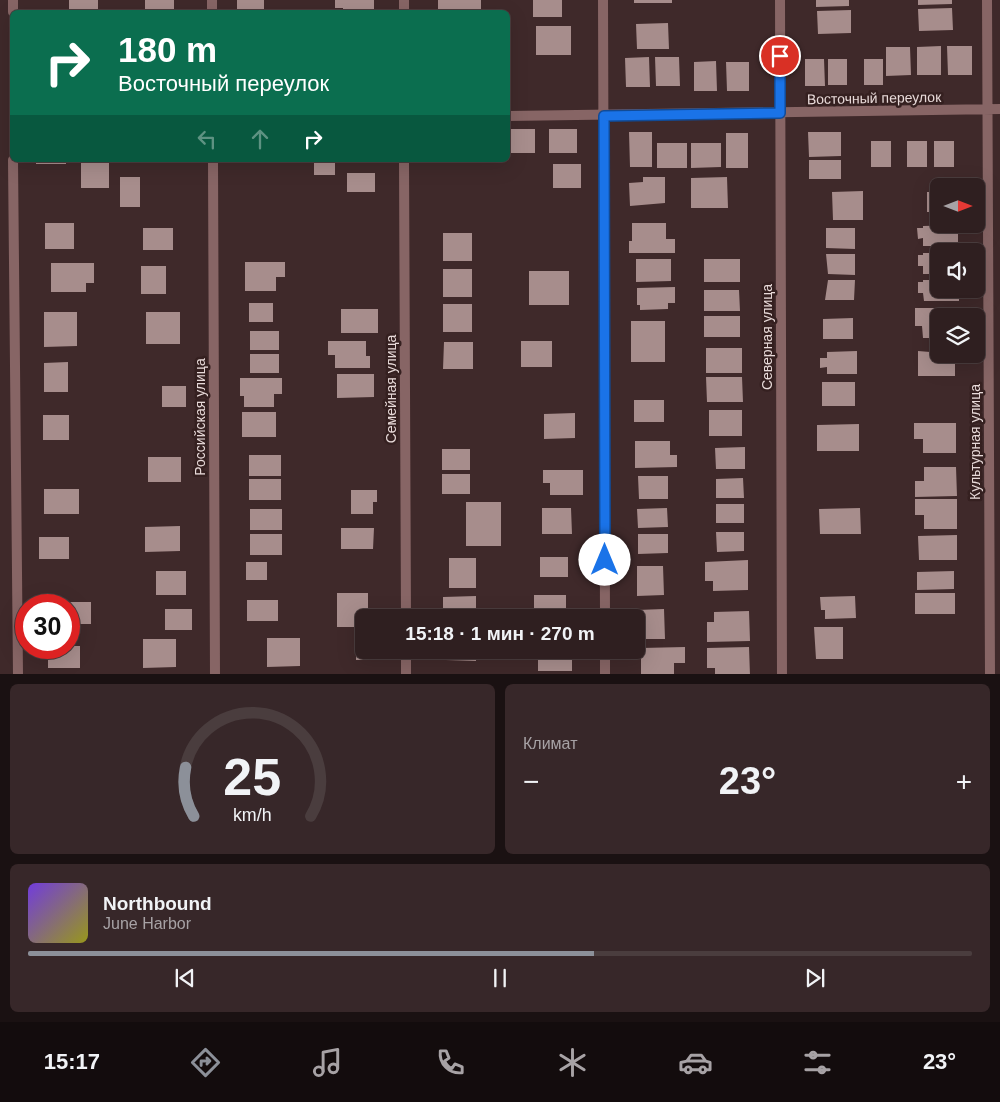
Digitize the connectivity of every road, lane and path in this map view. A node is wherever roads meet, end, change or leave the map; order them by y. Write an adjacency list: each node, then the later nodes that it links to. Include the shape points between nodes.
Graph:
1 (603, 0): 8 (street)
2 (780, 0): 6 (street, Северная улица)
3 (987, 0): 5 (street, Культурная улица)
4 (1000, 109): 5 (street, Восточный переулок)
5 (988, 110): 6 (street, Восточный переулок); 21 (street, Культурная улица)
6 (780, 113): 8 (street, Восточный переулок); 20 (street, Северная улица)
7 (510, 116): 8 (street, Восточный переулок)
8 (604, 116): 13 (street)
9 (14, 162): 16 (street)
10 (213, 162): 17 (street, Российская улица)
11 (404, 162): 12 (street, Семейная улица)
12 (406, 609)
13 (605, 609)
14 (406, 659): 18 (street)
15 (605, 659): 19 (street)
16 (18, 674)
17 (214, 674)
18 (406, 674)
19 (605, 674)
20 (782, 674)
21 (990, 674)

